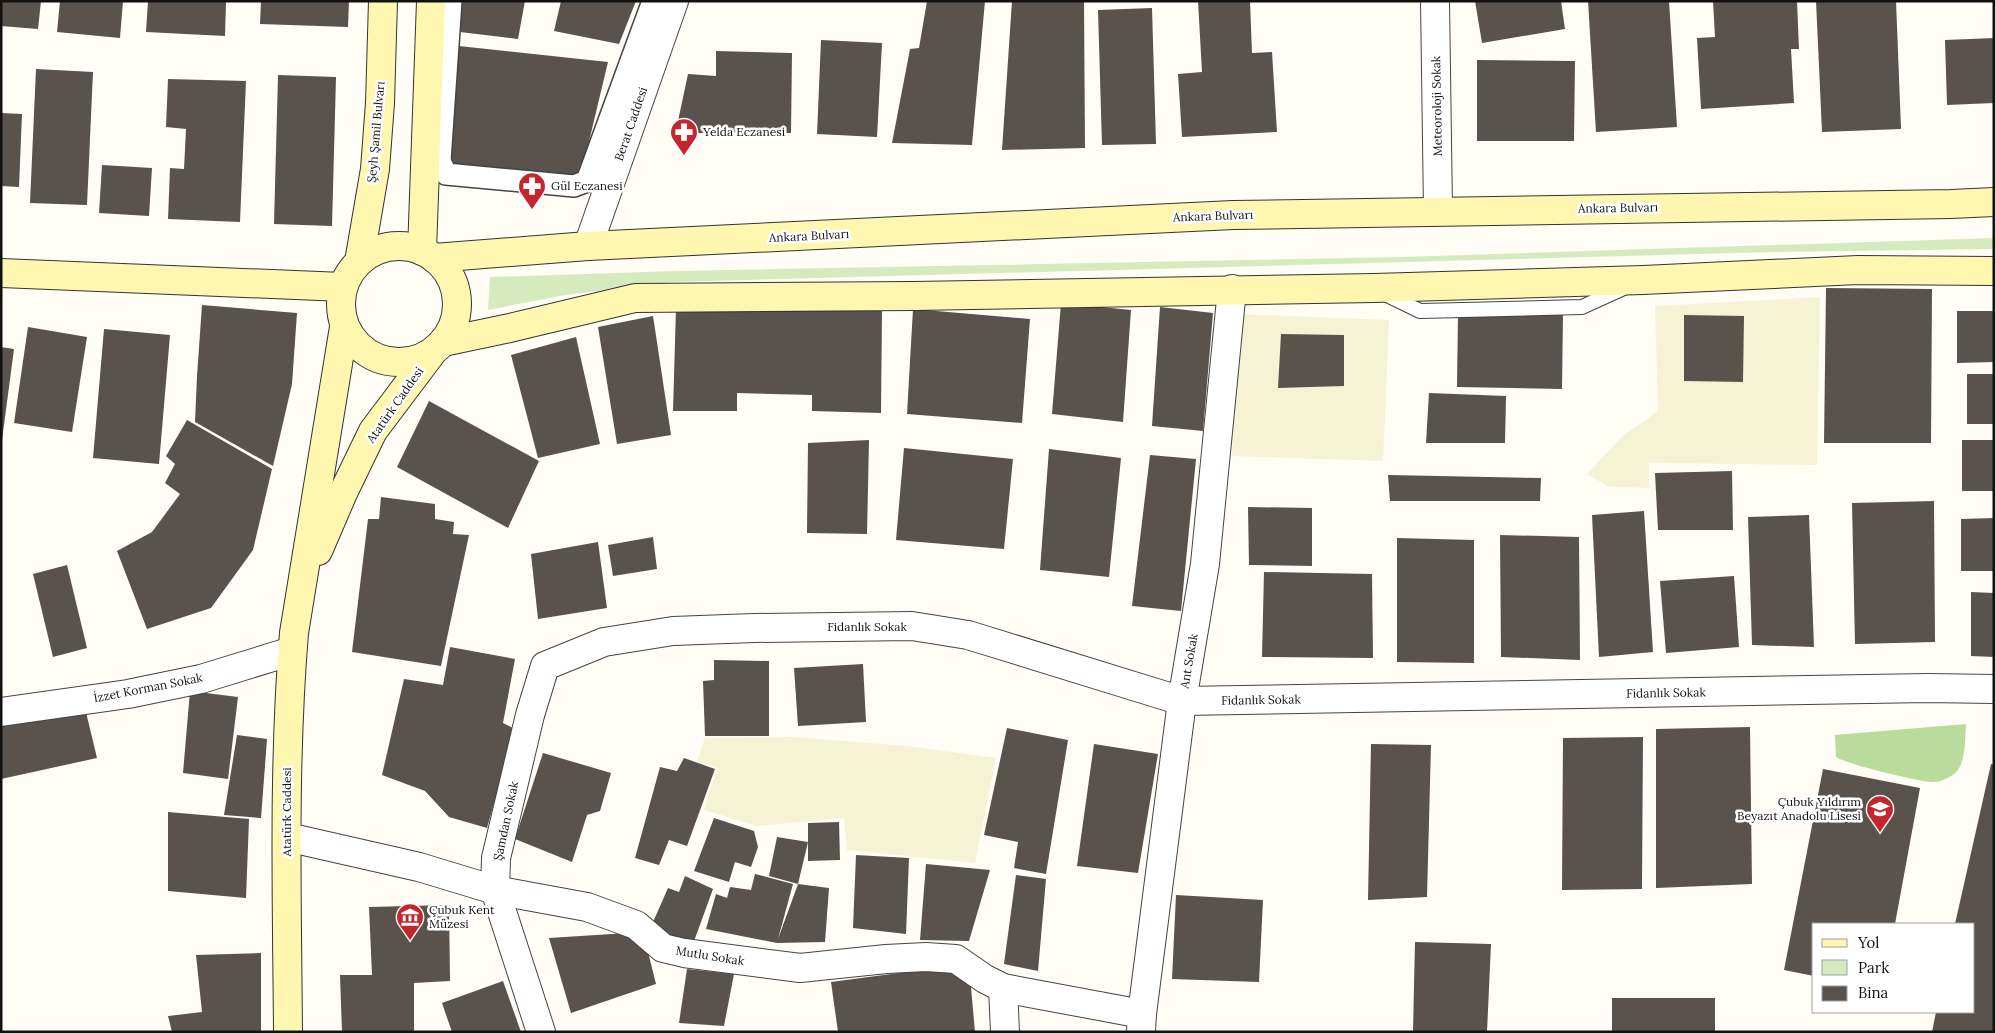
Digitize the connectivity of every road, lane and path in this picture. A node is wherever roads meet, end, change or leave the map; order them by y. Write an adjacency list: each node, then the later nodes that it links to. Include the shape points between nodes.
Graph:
1 (383, 1): 11 (main road, Şeyh Şamil Bulvarı, via 375,169)
2 (432, 1): 10 (main road)
3 (451, 1): 4 (street, via 440,161 446,174 574,186 587,181)
4 (653, 1)
5 (674, 1): 9 (street, Berat Caddesi)
6 (1435, 1): 8 (street, Meteoroloji Sokak)
7 (1994, 202): 8 (main road, Ankara Bulvarı)
8 (1438, 211): 9 (main road, Ankara Bulvarı, via 1232,215)
9 (588, 246): 10 (main road, Ankara Bulvarı)
10 (428, 255): 11 (main road, via 406,247 389,247 373,252); 17 (main road, via 447,272 454,289 456,308 453,326)
11 (359, 262): 14 (main road)
12 (1994, 271): 15 (main road, via 1858,270 1642,280)
13 (1, 273): 14 (main road)
14 (343, 287): 16 (main road, via 340,307)
15 (1232, 289): 17 (main road, via 635,298); 22 (street, Ant Sokak, via 1205,564)
16 (344, 327): 17 (main road, via 356,344 372,356 392,362 412,362); 18 (main road, Atatürk Caddesi)
17 (437, 348): 18 (main road, Atatürk Caddesi, via 373,431)
18 (300, 594): 19 (main road, Atatürk Caddesi)
19 (292, 651): 23 (street, İzzet Korman Sokak, via 200,679 128,694); 24 (main road, Atatürk Caddesi)
20 (545, 666): 22 (street, Fidanlık Sokak, via 604,642 673,631 912,626 968,635); 25 (street, Şamdan Sokak, via 496,858)
21 (1994, 690): 22 (street, Fidanlık Sokak, via 1908,688)
22 (1182, 701): 27 (street, Ant Sokak)
23 (1, 712)
24 (287, 837): 25 (street, Mutlu Sokak, via 419,867); 28 (main road, Atatürk Caddesi)
25 (495, 890): 26 (street, Mutlu Sokak, via 587,907 636,925 663,948 684,953 800,968 886,959 956,959 985,980); 29 (street, Şamdan Sokak)
26 (1003, 988): 27 (street, Mutlu Sokak); 30 (street)
27 (1141, 1023)
28 (288, 1032)
29 (541, 1032)
30 (1005, 1032)

